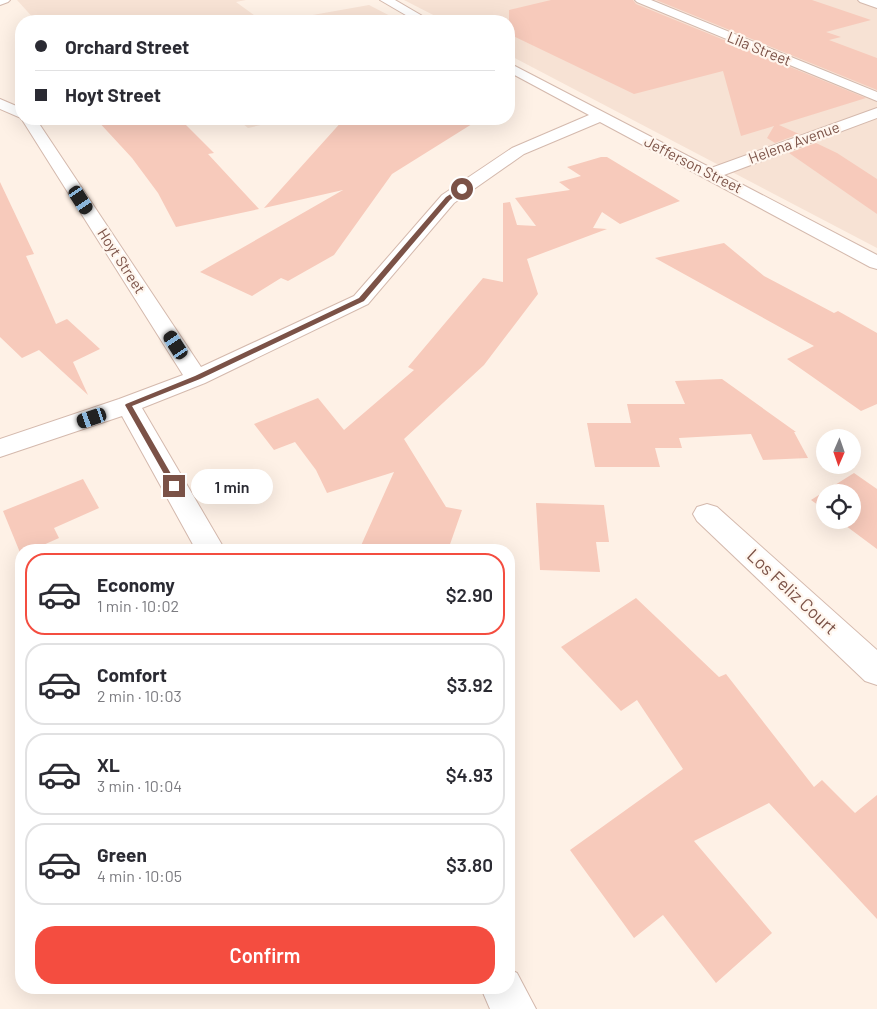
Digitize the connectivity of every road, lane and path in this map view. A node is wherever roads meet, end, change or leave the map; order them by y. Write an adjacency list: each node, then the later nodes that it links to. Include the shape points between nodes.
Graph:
1 (4, 0): 5 (street)
2 (386, 0): 7 (street)
3 (641, 0): 9 (street, Lila Street)
4 (864, 0): 6 (street)
5 (0, 1)
6 (877, 4)
7 (413, 15)
8 (515, 71): 13 (street, Jefferson Street)
9 (877, 98)
10 (0, 104): 11 (street)
11 (15, 111)
12 (877, 113): 15 (street, Helena Avenue)
13 (598, 116): 15 (street, Jefferson Street); 17 (street, via 518,151 448,198 361,300)
14 (32, 125): 17 (street, Hoyt Street)
15 (710, 174): 16 (street, Jefferson Street)
16 (877, 263)
17 (197, 378): 18 (street)
18 (128, 405): 19 (street); 21 (street)
19 (0, 448)
20 (707, 514): 22 (street, Los Feliz Court)
21 (208, 544)
22 (877, 671)
23 (505, 994): 24 (street)
24 (514, 1009)

